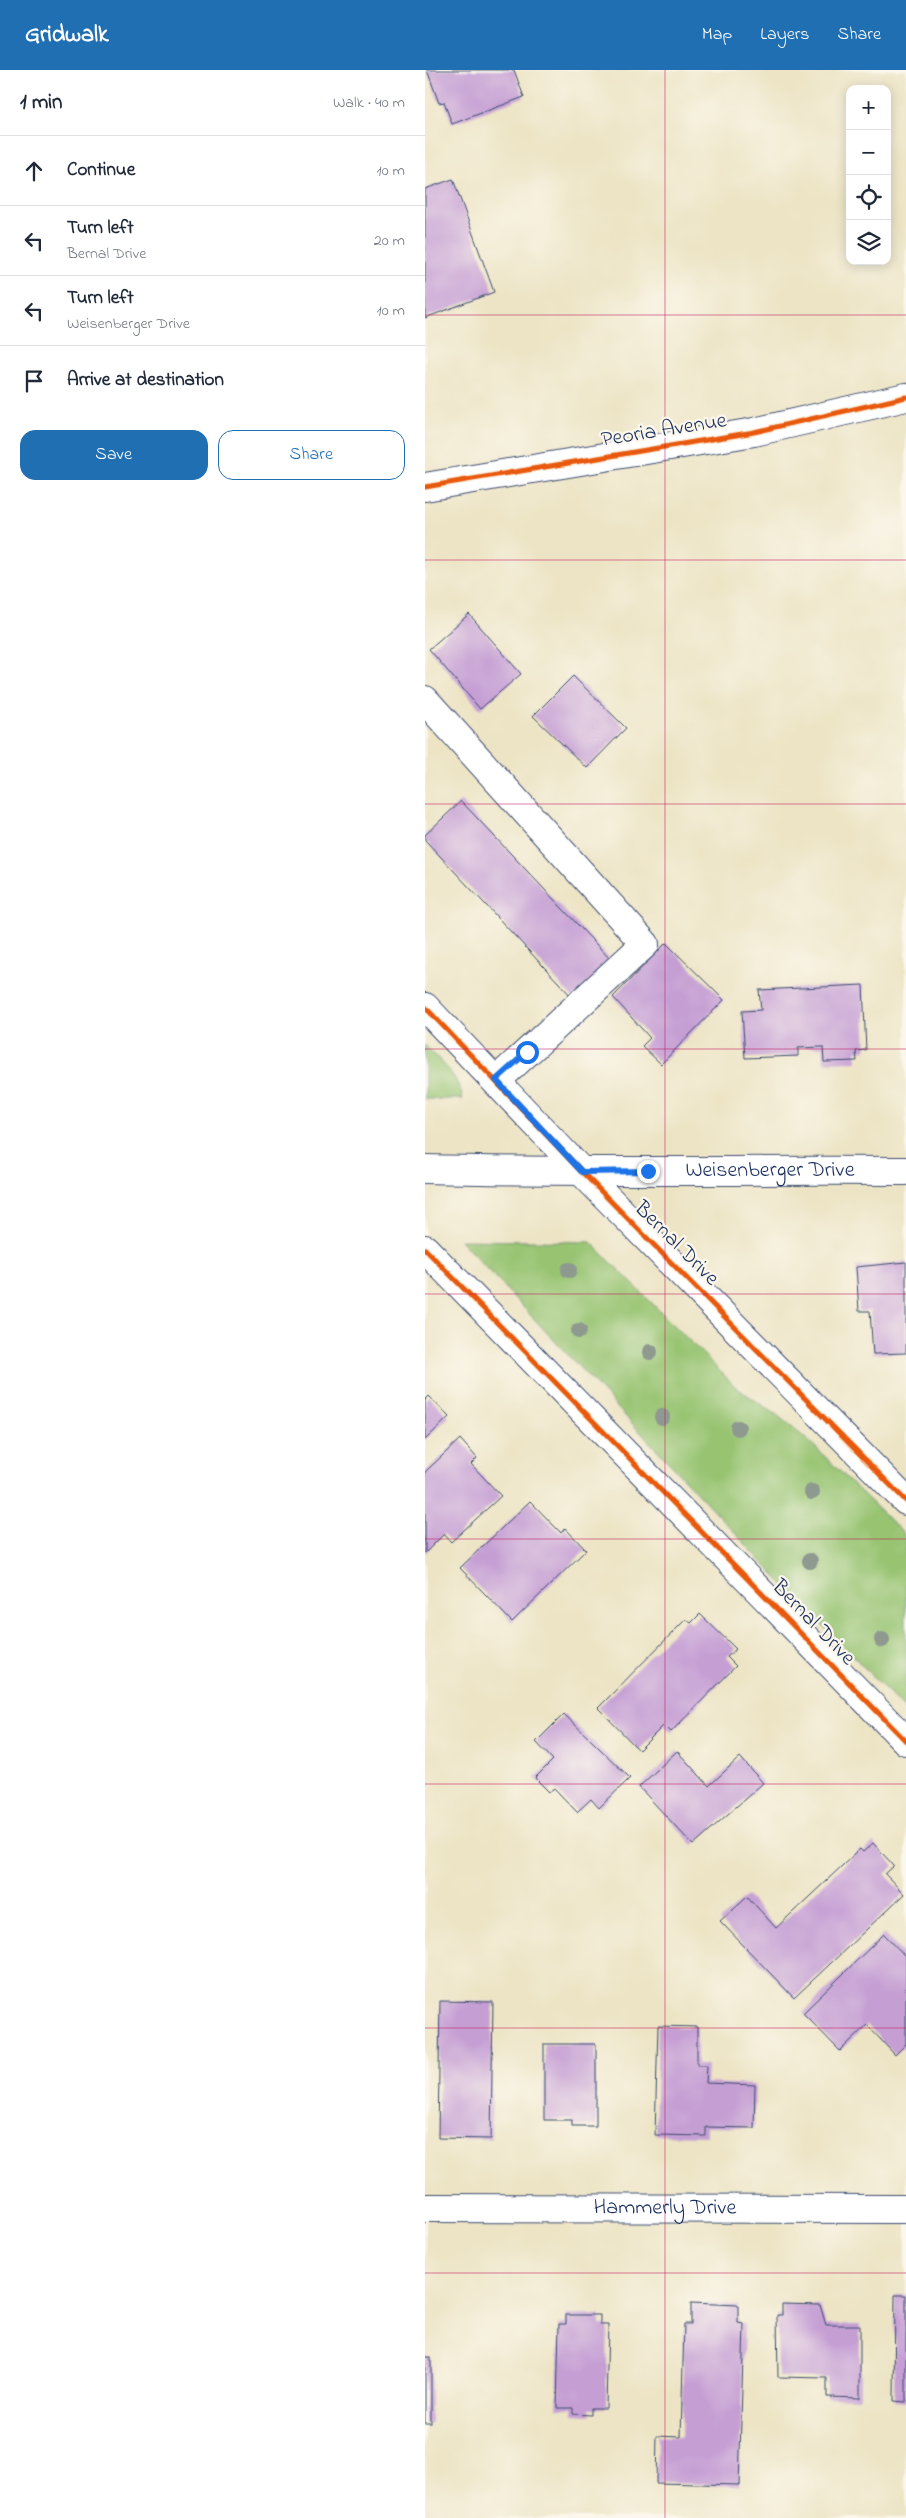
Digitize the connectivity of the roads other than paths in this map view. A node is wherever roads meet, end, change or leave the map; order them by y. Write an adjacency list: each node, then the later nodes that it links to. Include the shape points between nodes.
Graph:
1 (906, 397): 2 (street, Peoria Avenue, via 754,432)
2 (425, 487)
3 (425, 700): 5 (street, via 645,944)
4 (425, 1007): 5 (street, Bernal Drive)
5 (496, 1080): 8 (street, Bernal Drive)
6 (425, 1169): 8 (street, Weisenberger Drive)
7 (906, 1171): 8 (street, Weisenberger Drive)
8 (582, 1172): 10 (street, Bernal Drive)
9 (425, 1249): 11 (street, Bernal Drive)
10 (906, 1501)
11 (906, 1741)
12 (425, 2208): 13 (street, Hammerly Drive)
13 (906, 2209)

